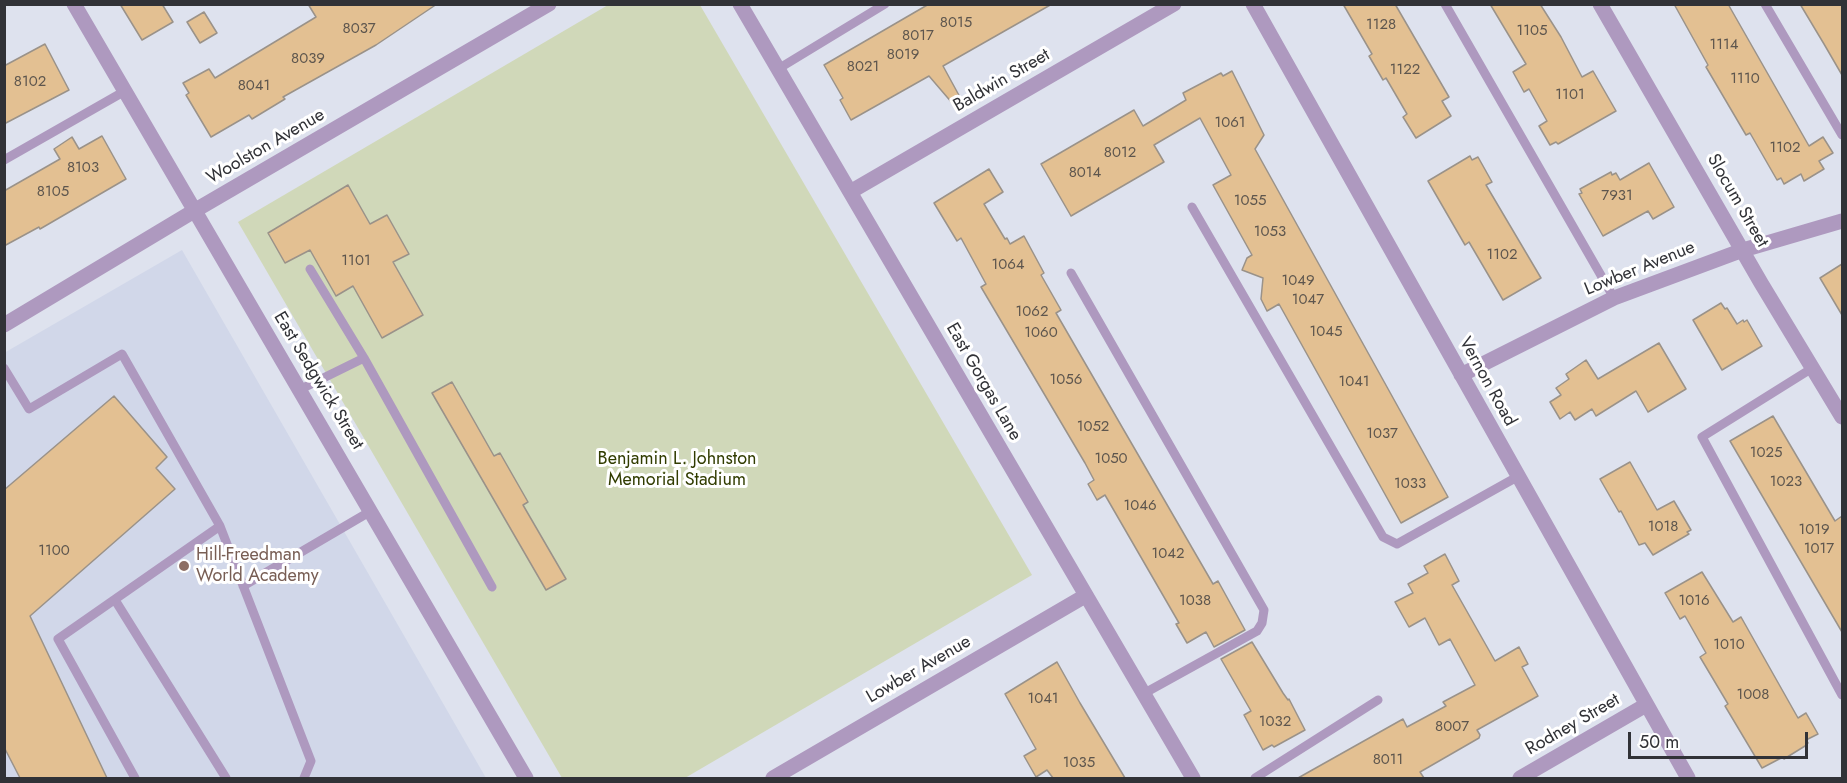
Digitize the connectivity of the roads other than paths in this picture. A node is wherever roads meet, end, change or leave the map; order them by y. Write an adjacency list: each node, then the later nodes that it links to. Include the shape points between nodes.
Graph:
1 (74, 4): 11 (street, East Sedgwick Street)
2 (549, 4): 16 (street, Woolston Avenue)
3 (740, 4): 10 (street, East Gorgas Lane)
4 (885, 4): 10 (lane)
5 (1174, 4): 14 (street, Baldwin Street)
6 (1253, 4): 26 (street, Vernon Road)
7 (1445, 4): 21 (lane)
8 (1600, 4): 18 (street, Slocum Street)
9 (1765, 4): 12 (lane)
10 (778, 69): 14 (street, East Gorgas Lane)
11 (125, 91): 13 (lane); 16 (street, East Sedgwick Street)
12 (1842, 135)
13 (4, 160)
14 (850, 192): 34 (street, East Gorgas Lane)
15 (1192, 207): 29 (lane, via 1383,537 1397,544)
16 (194, 211): 22 (street, Woolston Avenue); 27 (street, East Sedgwick Street)
17 (1842, 220): 18 (street, Lowber Avenue)
18 (1743, 250): 21 (street, Lowber Avenue); 25 (street, Slocum Street)
19 (310, 269): 23 (lane)
20 (1071, 273): 36 (lane, via 1264,610 1257,631)
21 (1614, 298): 26 (street, Lowber Avenue)
22 (4, 324)
23 (364, 358): 27 (lane); 33 (lane)
24 (4, 368): 31 (lane, via 29,409 122,354)
25 (1814, 368): 28 (street, Slocum Street); 37 (lane, via 1702,437)
26 (1461, 375): 29 (street, Vernon Road)
27 (301, 389): 30 (street, East Sedgwick Street)
28 (1842, 417)
29 (1517, 477): 39 (street, Vernon Road)
30 (371, 511): 32 (lane); 43 (street, East Sedgwick Street)
31 (220, 526): 32 (lane); 35 (lane)
32 (243, 586): 42 (lane, via 311,761)
33 (492, 587)
34 (1084, 596): 36 (street, East Gorgas Lane); 44 (street, Lowber Avenue)
35 (115, 600): 40 (lane, via 58,639); 41 (lane)
36 (1143, 694): 45 (street, East Gorgas Lane)
37 (1842, 695)
38 (1378, 700): 46 (lane)
39 (1646, 705): 47 (street, Rodney Street); 48 (street, Vernon Road)
40 (135, 778)
41 (226, 778)
42 (304, 778)
43 (526, 778)
44 (773, 778)
45 (1193, 778)
46 (1255, 778)
47 (1520, 778)
48 (1688, 778)

